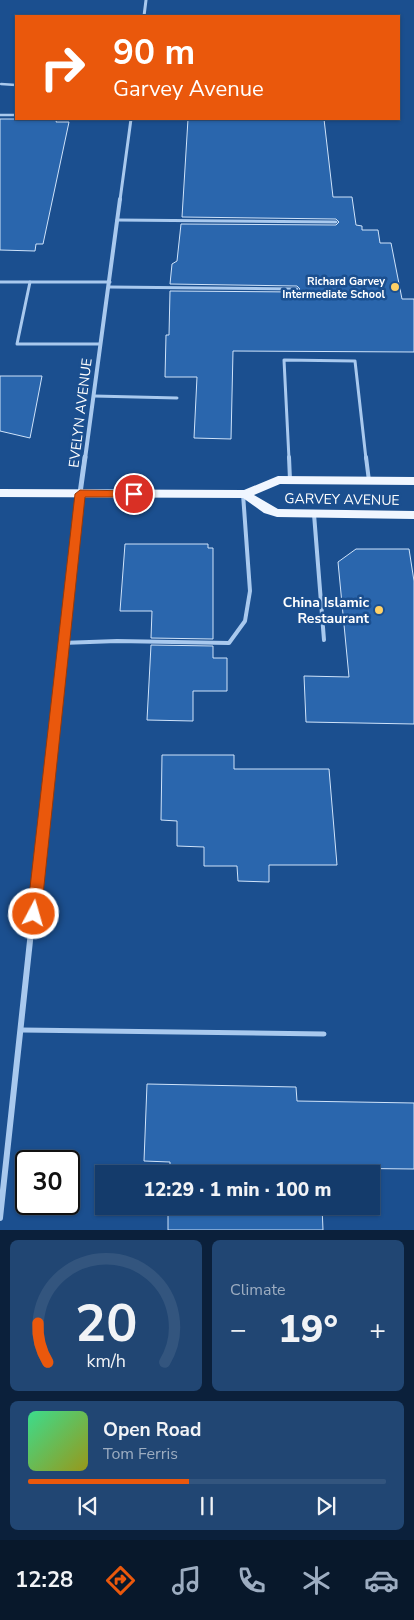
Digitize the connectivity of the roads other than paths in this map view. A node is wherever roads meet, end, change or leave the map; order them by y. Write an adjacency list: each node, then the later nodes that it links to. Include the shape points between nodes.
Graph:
1 (146, 0): 2 (street)
2 (144, 15)
3 (1, 84): 4 (lane)
4 (15, 85)
5 (0, 115): 6 (lane)
6 (15, 115)
7 (131, 120): 8 (street, EVELYN AVENUE)
8 (117, 220): 9 (lane); 12 (street, EVELYN AVENUE)
9 (336, 222)
10 (0, 282): 11 (lane)
11 (30, 282): 12 (lane); 14 (lane, via 17,344)
12 (110, 285): 13 (lane); 14 (street, EVELYN AVENUE)
13 (297, 289)
14 (100, 344): 15 (street, EVELYN AVENUE)
15 (94, 396): 16 (lane); 21 (street, EVELYN AVENUE)
16 (177, 398)
17 (290, 480): 18 (main road, GARVEY AVENUE); 18 (lane, via 284,360 355,361); 22 (main road, GARVEY AVENUE, via 278,480)
18 (369, 481): 19 (main road, GARVEY AVENUE)
19 (414, 481)
20 (0, 493): 21 (main road, GARVEY AVENUE)
21 (80, 494): 22 (main road, GARVEY AVENUE); 26 (street, EVELYN AVENUE)
22 (244, 494): 23 (main road, GARVEY AVENUE, via 277,513); 26 (lane, via 250,591 245,621 229,643)
23 (314, 514): 24 (main road, GARVEY AVENUE); 25 (lane)
24 (414, 515)
25 (324, 640)
26 (62, 643): 27 (street, EVELYN AVENUE)
27 (22, 1030): 28 (lane); 29 (street, EVELYN AVENUE)
28 (324, 1034)
29 (0, 1218)

